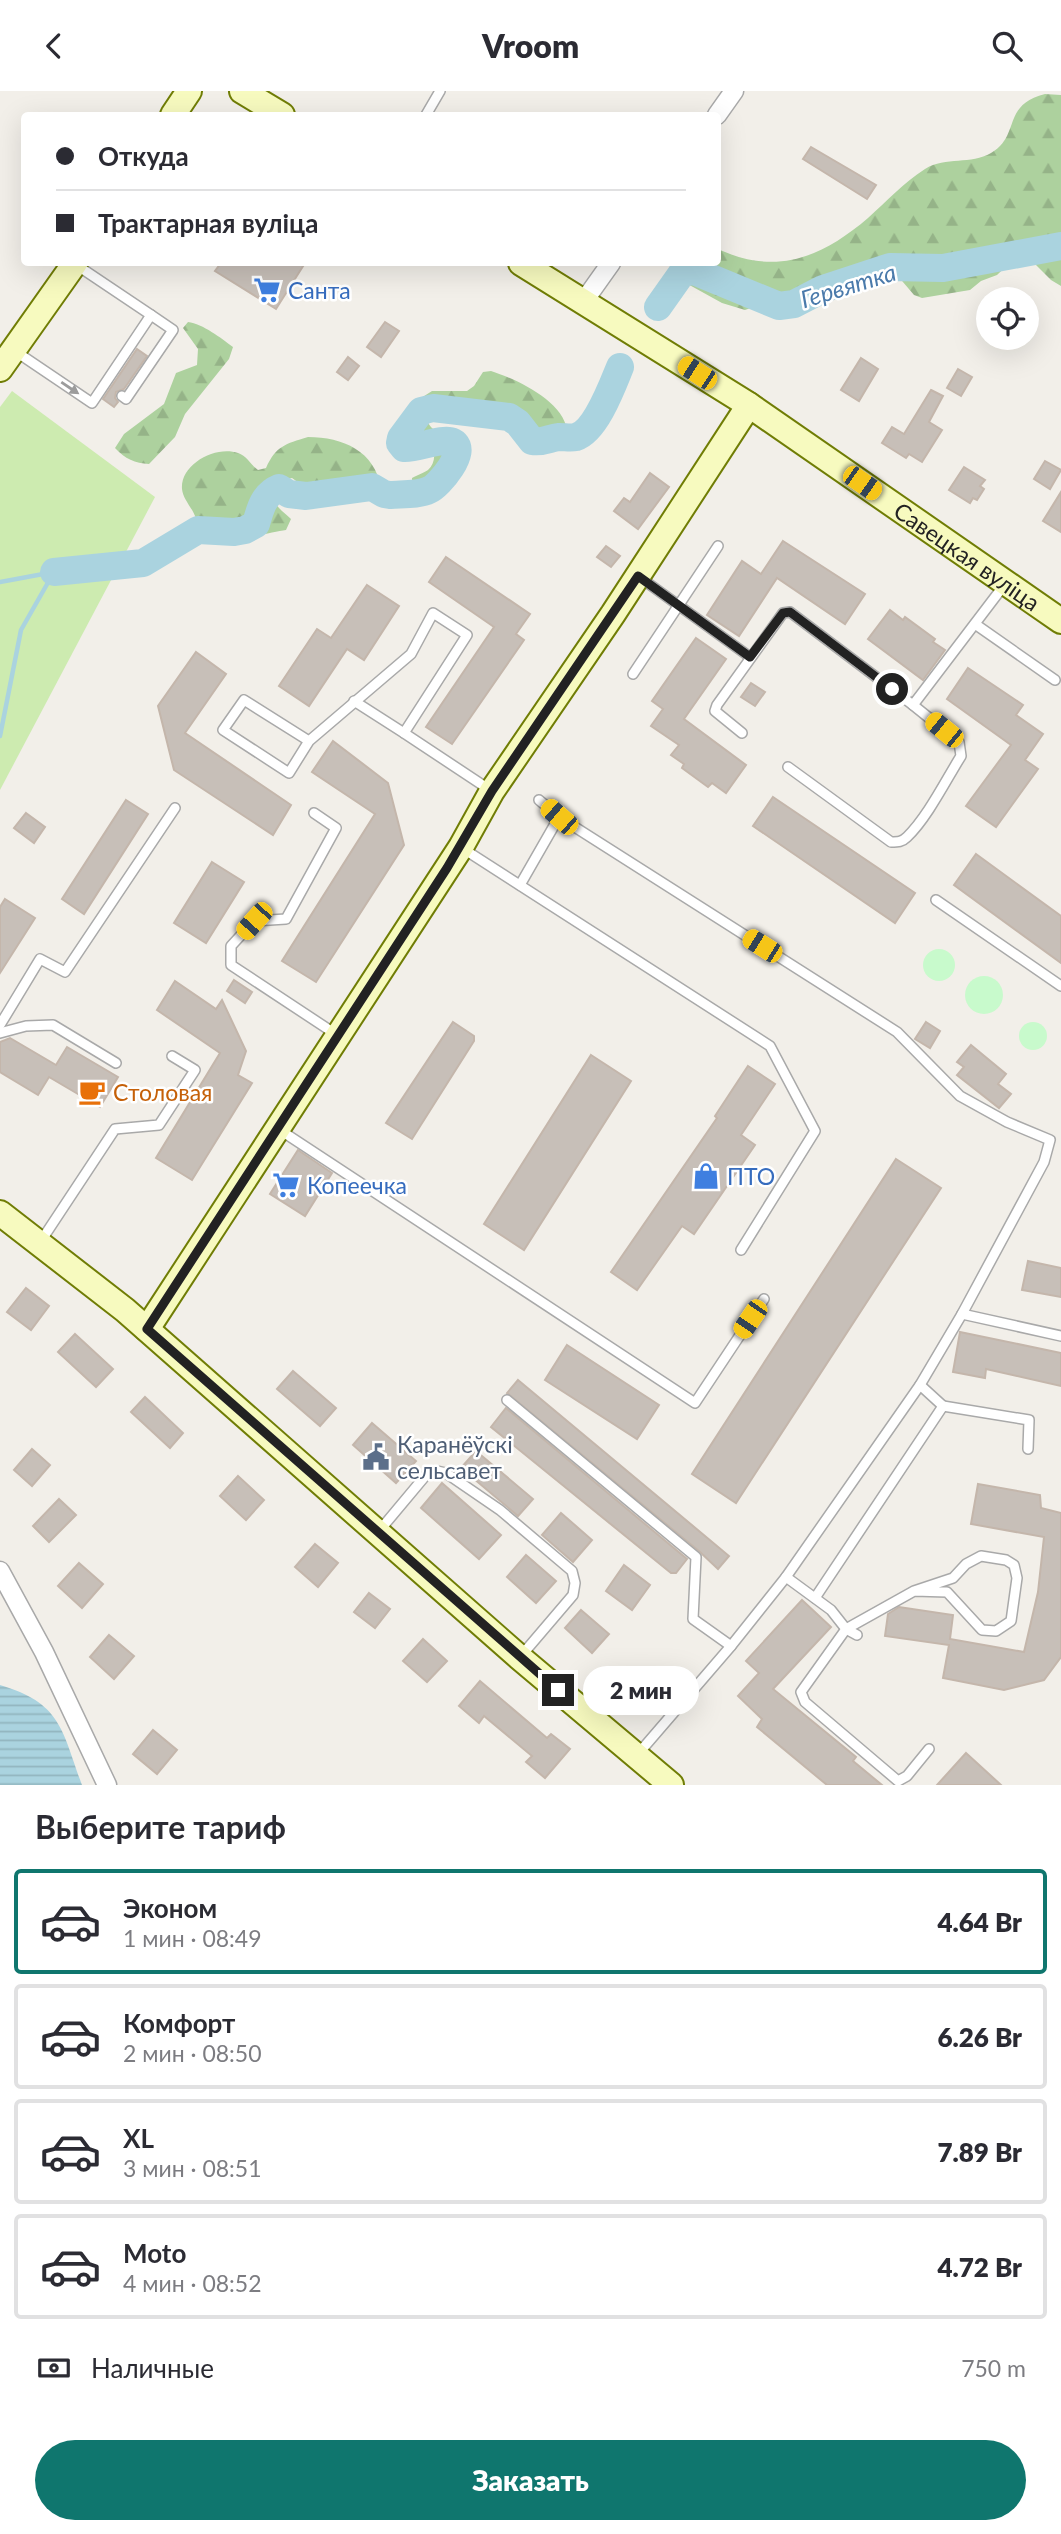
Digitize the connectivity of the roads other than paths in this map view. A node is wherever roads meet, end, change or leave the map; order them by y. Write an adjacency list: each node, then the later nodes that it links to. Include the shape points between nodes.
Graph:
1 (189, 91): 5 (street)
2 (242, 91): 6 (street)
3 (440, 91): 7 (lane)
4 (734, 91): 8 (street)
5 (175, 112)
6 (277, 112)
7 (428, 112)
8 (719, 112)
9 (73, 266): 15 (street)
10 (79, 266): 14 (lane)
11 (527, 266): 13 (street, Савецкая вуліца)
12 (609, 266): 13 (street)
13 (584, 301): 17 (street, Савецкая вуліца)
14 (151, 315): 15 (lane, one-way to 14, via 92,403); 16 (lane, via 173,330 126,399)
15 (7, 359)
16 (122, 396)
17 (749, 405): 19 (street); 20 (street, Савецкая вуліца)
18 (718, 546): 21 (lane)
19 (638, 576): 21 (lane); 33 (street)
20 (1006, 582): 22 (street, Савецкая вуліца); 23 (lane)
21 (679, 605): 24 (lane); 25 (lane)
22 (1061, 621)
23 (975, 624): 26 (lane); 28 (lane)
24 (750, 657): 28 (lane, via 783,613 790,612); 30 (lane, via 715,711)
25 (633, 674)
26 (1055, 680)
27 (354, 701): 29 (lane); 29 (lane, via 411,655 433,613 467,635); 31 (lane)
28 (913, 705): 32 (lane, via 962,749 933,801 900,842 891,842)
29 (404, 733): 33 (lane)
30 (742, 733)
31 (309, 741): 31 (lane, via 244,700 222,730 289,772)
32 (788, 767)
33 (492, 791): 38 (street)
34 (539, 800): 37 (lane)
35 (175, 808): 42 (lane, via 65,972 40,959)
36 (314, 813): 44 (lane, via 335,828 317,862 286,919 254,921 232,946 232,965)
37 (559, 817): 39 (lane); 52 (lane, via 897,1032 960,1096 1050,1140 1044,1161)
38 (461, 847): 39 (lane); 44 (street)
39 (520, 885): 50 (lane, via 770,1046 815,1131)
40 (936, 900): 41 (lane)
41 (1061, 986)
42 (0, 1025)
43 (0, 1033): 46 (lane, via 53,1025)
44 (338, 1036): 47 (street)
45 (172, 1056): 49 (lane, via 195,1070 159,1125 115,1129)
46 (116, 1063)
47 (278, 1129): 51 (lane, via 695,1403); 53 (street)
48 (0, 1213): 49 (street)
49 (40, 1243): 53 (street)
50 (741, 1250)
51 (764, 1299)
52 (962, 1314): 54 (lane); 55 (lane)
53 (147, 1329): 59 (street)
54 (1061, 1336)
55 (920, 1385): 57 (lane); 61 (lane)
56 (507, 1400): 66 (lane, via 696,1557 693,1619)
57 (943, 1406): 58 (lane, via 1029,1420); 63 (lane)
58 (1028, 1449)
59 (377, 1533): 67 (street); 67 (lane, via 426,1475 436,1471 500,1510 572,1571 573,1595)
60 (0, 1571): 70 (street)
61 (786, 1577): 63 (lane); 66 (lane)
62 (914, 1591): 62 (lane, via 953,1578 965,1564 981,1556 1006,1560 1014,1565 1017,1578 1011,1621 996,1631 982,1630 947,1592); 64 (lane)
63 (815, 1598): 64 (lane)
64 (846, 1629): 65 (lane); 68 (lane, via 806,1681 801,1692 805,1702 898,1781)
65 (857, 1635)
66 (731, 1646): 69 (lane)
67 (519, 1657): 69 (street)
68 (929, 1749)
69 (636, 1755): 71 (street)
70 (107, 1785)
71 (671, 1785)

